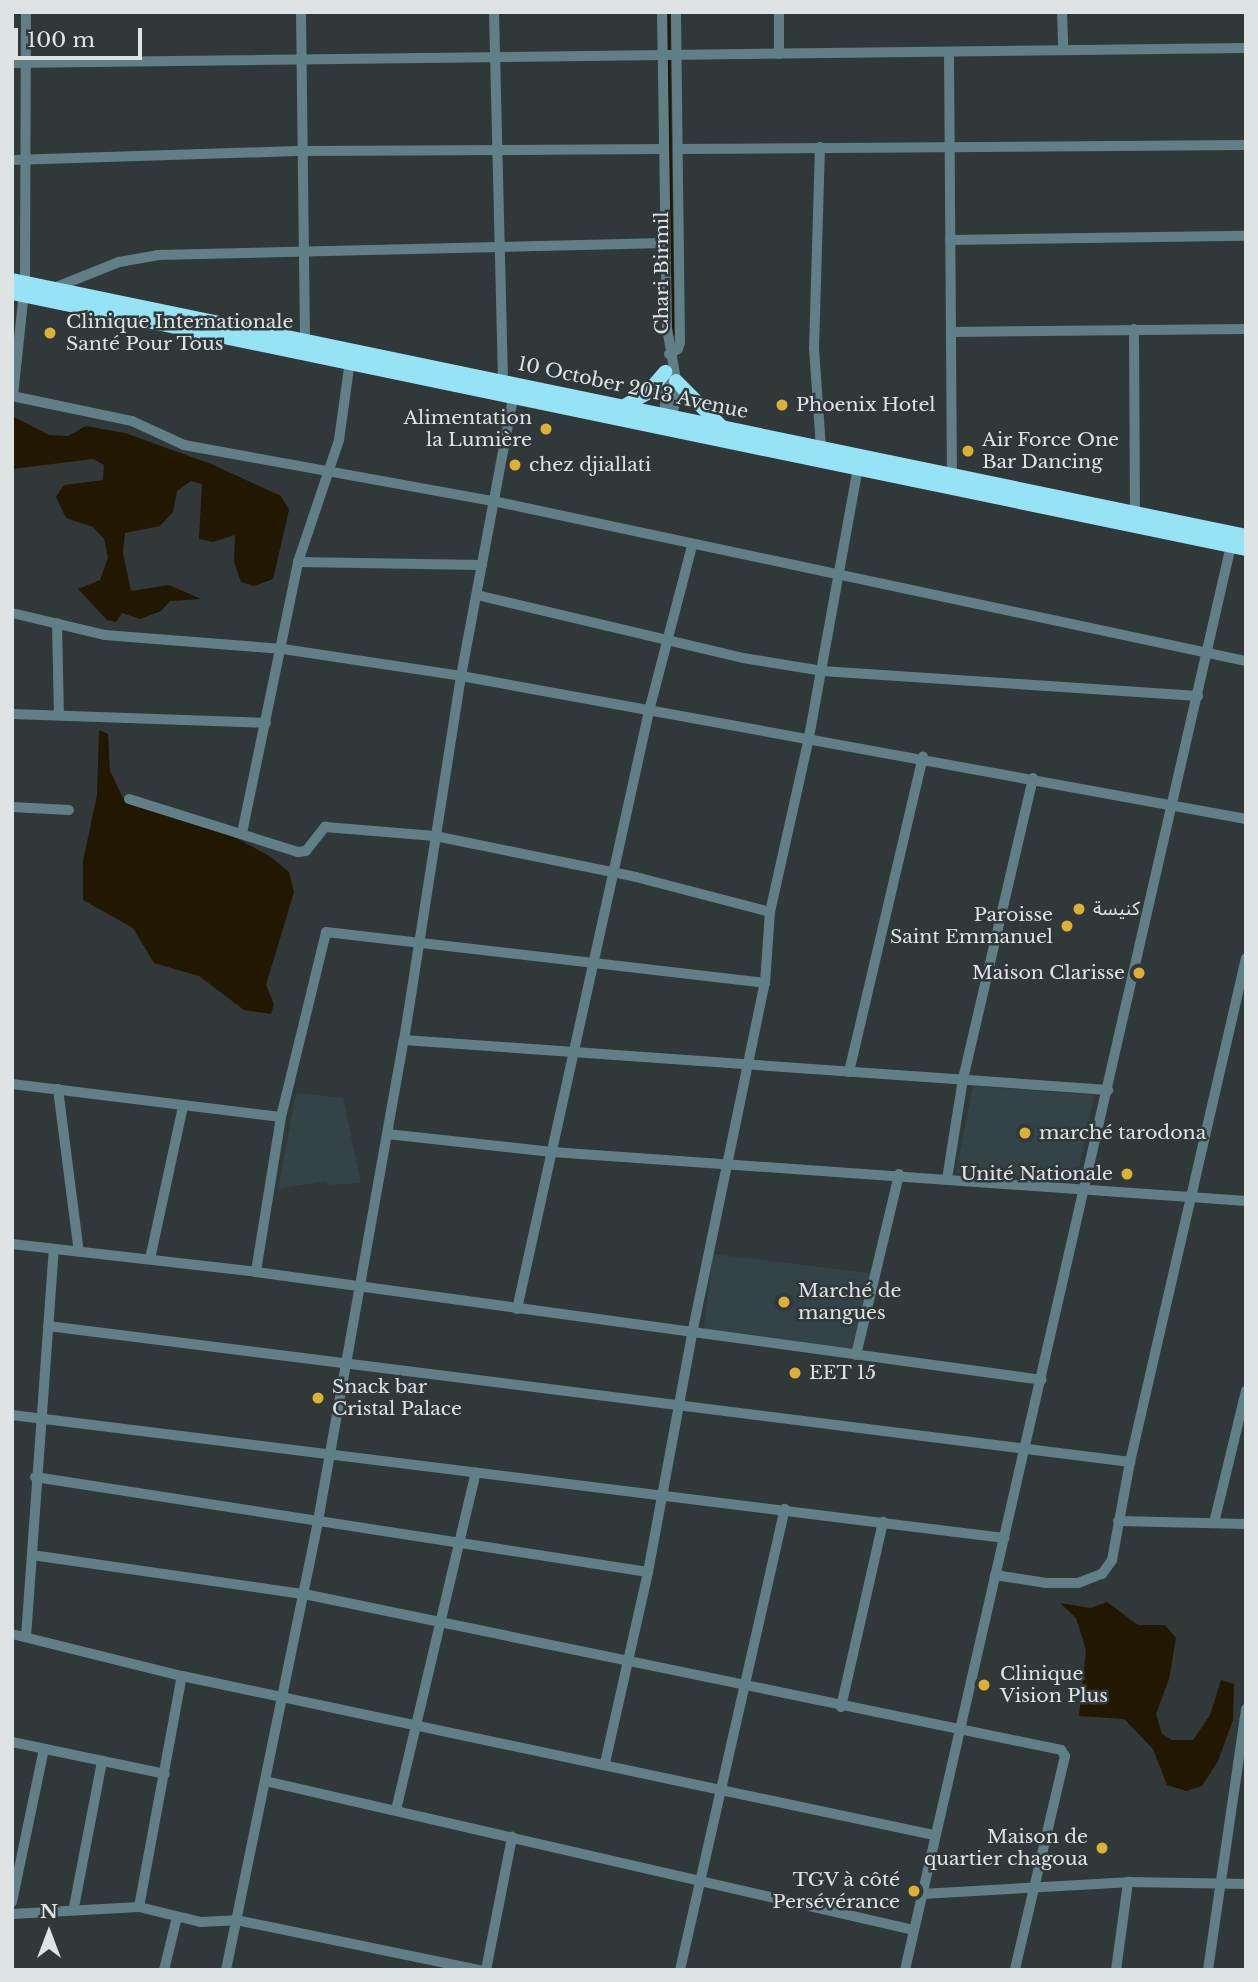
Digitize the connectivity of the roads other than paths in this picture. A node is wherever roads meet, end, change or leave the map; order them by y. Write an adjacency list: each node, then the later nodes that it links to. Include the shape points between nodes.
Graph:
1 (26, 12): 17 (street)
2 (301, 12): 15 (street)
3 (494, 12): 14 (street)
4 (662, 12): 12 (street, Chari Birmil)
5 (676, 12): 13 (street, Chari Birmil)
6 (779, 12): 11 (street)
7 (1062, 12): 9 (street)
8 (1246, 48): 9 (street)
9 (1063, 50): 10 (street)
10 (949, 52): 11 (street); 18 (street)
11 (779, 54): 13 (street)
12 (662, 56): 13 (street); 14 (street); 21 (street, Chari Birmil)
13 (677, 56): 22 (street, Chari Birmil)
14 (495, 57): 15 (street); 23 (street)
15 (301, 60): 17 (street); 24 (street)
16 (12, 63): 17 (street)
17 (26, 63): 26 (street)
18 (950, 145): 19 (street); 20 (street); 28 (street)
19 (1246, 145)
20 (820, 146): 22 (street); 46 (street, via 814,338)
21 (664, 149): 23 (street); 29 (street, Chari Birmil)
22 (678, 149): 38 (street, Chari Birmil, via 680,342)
23 (495, 150): 24 (street); 30 (street)
24 (303, 151): 26 (street); 31 (street)
25 (12, 160): 26 (street)
26 (26, 160): 32 (street)
27 (1246, 236): 28 (street)
28 (950, 240): 36 (street)
29 (665, 243): 30 (street); 38 (street, Chari Birmil)
30 (499, 249): 31 (street); 41 (street)
31 (305, 254): 33 (street, via 148,256 119,262); 37 (street)
32 (18, 288): 33 (highway, 10 October 2013 Avenue); 37 (highway, 10 October 2013 Avenue); 42 (street)
33 (54, 288): 37 (highway, 10 October 2013 Avenue)
34 (1134, 328): 35 (street); 36 (street); 51 (street)
35 (1246, 329)
36 (951, 332): 49 (street)
37 (305, 345): 39 (highway, 10 October 2013 Avenue); 41 (highway, 10 October 2013 Avenue)
38 (669, 354): 40 (street)
39 (350, 361): 41 (highway, 10 October 2013 Avenue); 48 (street, via 339,440)
40 (670, 377): 43 (highway); 44 (street); 44 (street, via 678,398); 45 (highway)
41 (511, 386): 43 (highway, 10 October 2013 Avenue); 44 (highway, 10 October 2013 Avenue); 50 (street)
42 (13, 396): 48 (street, via 132,421 184,445)
43 (624, 406): 44 (highway, 10 October 2013 Avenue)
44 (667, 421): 45 (highway, 10 October 2013 Avenue); 47 (highway, 10 October 2013 Avenue)
45 (721, 426): 46 (highway, 10 October 2013 Avenue)
46 (821, 447): 47 (highway, 10 October 2013 Avenue)
47 (859, 462): 49 (highway, 10 October 2013 Avenue); 52 (highway, 10 October 2013 Avenue); 56 (street)
48 (326, 468): 50 (street); 54 (street)
49 (952, 475): 51 (highway, 10 October 2013 Avenue)
50 (493, 501): 53 (street); 55 (street)
51 (1135, 513): 52 (highway, 10 October 2013 Avenue)
52 (1239, 541): 62 (street)
53 (692, 546): 56 (street); 60 (street)
54 (298, 562): 55 (street); 61 (street)
55 (482, 565): 57 (street)
56 (839, 575): 62 (street); 64 (street)
57 (477, 595): 60 (street); 65 (street)
58 (12, 612): 59 (street)
59 (57, 623): 61 (street, via 105,635); 69 (street)
60 (665, 640): 64 (street); 67 (street)
61 (283, 649): 65 (street); 70 (street)
62 (1209, 653): 63 (street); 66 (street)
63 (1246, 661)
64 (822, 671): 66 (street); 71 (street)
65 (461, 676): 67 (street); 80 (street)
66 (1198, 696): 75 (street)
67 (649, 711): 71 (street); 81 (street)
68 (12, 714): 69 (street)
69 (59, 715): 70 (street)
70 (266, 723): 79 (street)
71 (809, 737): 72 (street); 82 (street)
72 (923, 757): 73 (street); 90 (street)
73 (1032, 778): 75 (street); 91 (street)
74 (129, 799): 79 (street)
75 (1173, 804): 78 (street); 94 (street)
76 (12, 807): 77 (street)
77 (69, 810)
78 (1246, 819)
79 (242, 833): 80 (street, via 298,852 306,850 325,827)
80 (435, 836): 81 (street); 83 (street)
81 (614, 873): 82 (street); 85 (street)
82 (771, 912): 86 (street)
83 (419, 945): 85 (street); 87 (street); 96 (street, via 326,932)
84 (1246, 958): 103 (street)
85 (596, 961): 86 (street); 88 (street)
86 (765, 983): 89 (street)
87 (404, 1040): 88 (street); 97 (street)
88 (574, 1055): 89 (street); 98 (street)
89 (748, 1065): 90 (street); 99 (street)
90 (849, 1072): 91 (street)
91 (963, 1079): 94 (street); 101 (street)
92 (12, 1084): 93 (street)
93 (58, 1089): 95 (street); 107 (street)
94 (1108, 1090): 102 (street)
95 (183, 1106): 96 (street); 108 (street)
96 (281, 1117): 109 (street)
97 (387, 1134): 98 (street); 110 (street)
98 (552, 1152): 99 (street); 111 (street)
99 (726, 1162): 100 (street); 113 (street)
100 (899, 1174): 101 (street); 114 (street)
101 (947, 1179): 102 (street)
102 (1085, 1191): 103 (street); 116 (street)
103 (1192, 1197): 104 (street); 124 (street)
104 (1246, 1201)
105 (12, 1244): 106 (street)
106 (54, 1249): 107 (street); 112 (street)
107 (79, 1252): 108 (street)
108 (150, 1259): 109 (street)
109 (256, 1272): 110 (street)
110 (360, 1287): 111 (street); 115 (street)
111 (517, 1309): 113 (street)
112 (48, 1326): 115 (street); 120 (street)
113 (692, 1334): 114 (street); 118 (street)
114 (856, 1355): 116 (street)
115 (346, 1366): 118 (street); 123 (street)
116 (1042, 1380): 122 (street)
117 (1246, 1391): 121 (street)
118 (678, 1405): 122 (street); 127 (street)
119 (12, 1415): 120 (street)
120 (40, 1417): 123 (street); 126 (street)
121 (1242, 1424): 132 (street)
122 (1026, 1448): 124 (street); 134 (street)
123 (331, 1451): 125 (street); 129 (street)
124 (1130, 1462): 130 (street)
125 (476, 1472): 127 (street); 135 (street)
126 (35, 1477): 129 (street); 136 (street)
127 (663, 1493): 128 (street); 137 (street)
128 (785, 1509): 131 (street); 145 (street)
129 (318, 1521): 135 (street); 139 (street)
130 (1118, 1521): 132 (street); 138 (street, via 1112,1560 1102,1574 1046,1583)
131 (883, 1522): 134 (street); 147 (street)
132 (1214, 1523): 133 (street)
133 (1246, 1524)
134 (1004, 1538): 138 (street)
135 (461, 1545): 137 (street); 140 (street)
136 (32, 1555): 139 (street); 142 (street)
137 (649, 1572): 143 (street)
138 (995, 1575): 150 (street)
139 (304, 1594): 140 (street); 146 (street)
140 (441, 1624): 143 (street); 149 (street)
141 (12, 1634): 142 (street)
142 (26, 1637): 144 (street)
143 (627, 1661): 145 (street); 154 (street)
144 (182, 1675): 146 (street); 155 (street)
145 (743, 1688): 147 (street); 157 (street)
146 (285, 1695): 149 (street); 156 (street)
147 (841, 1707): 150 (street)
148 (1246, 1709): 163 (street)
149 (416, 1723): 154 (street); 158 (street)
150 (958, 1732): 159 (street); 165 (street, via 1055,1748 1065,1756)
151 (12, 1742): 152 (street)
152 (44, 1749): 153 (street); 167 (street)
153 (102, 1761): 155 (street); 168 (street)
154 (606, 1763): 157 (street)
155 (165, 1774): 169 (street)
156 (265, 1781): 158 (street); 172 (street)
157 (722, 1788): 159 (street); 161 (street)
158 (396, 1810): 160 (street)
159 (934, 1835): 166 (street)
160 (512, 1837): 161 (street); 177 (street)
161 (698, 1881): 173 (street); 178 (street)
162 (1128, 1882): 163 (street); 165 (street); 181 (street)
163 (1221, 1883): 164 (street); 182 (street)
164 (1246, 1884)
165 (1032, 1888): 166 (street); 180 (street)
166 (922, 1894): 173 (street)
167 (12, 1902)
168 (74, 1907): 169 (street); 170 (street)
169 (139, 1907): 171 (street)
170 (12, 1914)
171 (177, 1917): 172 (street, via 215,1923); 174 (street)
172 (236, 1920): 175 (street); 176 (street)
173 (914, 1930): 179 (street)
174 (164, 1970)
175 (226, 1970)
176 (480, 1970)
177 (486, 1970)
178 (680, 1970)
179 (905, 1970)
180 (1015, 1970)
181 (1116, 1970)
182 (1208, 1970)

